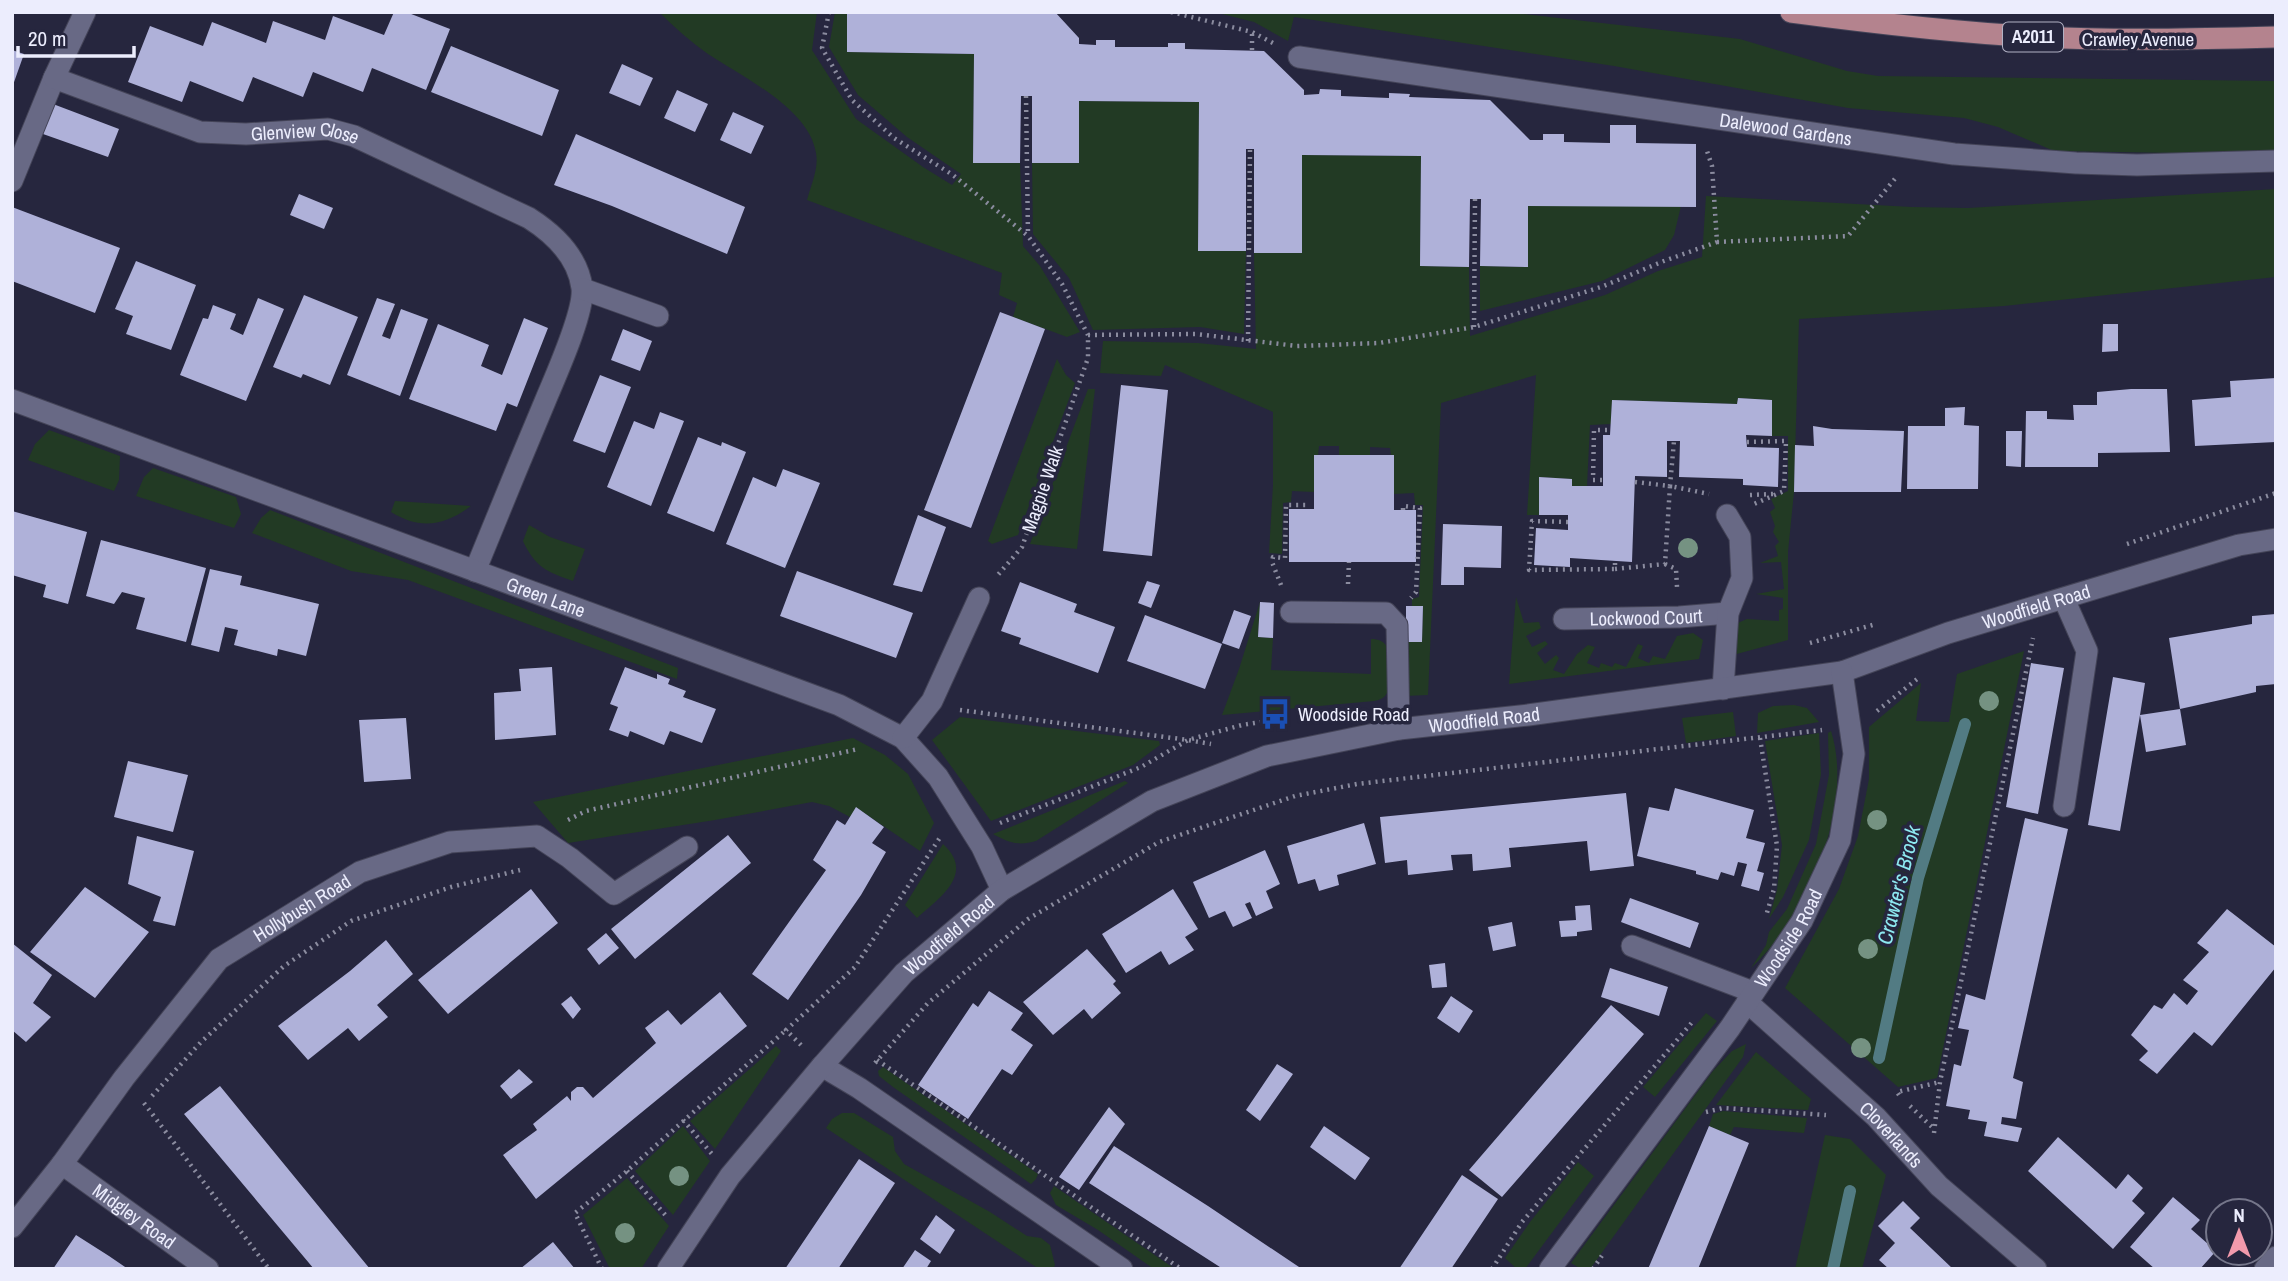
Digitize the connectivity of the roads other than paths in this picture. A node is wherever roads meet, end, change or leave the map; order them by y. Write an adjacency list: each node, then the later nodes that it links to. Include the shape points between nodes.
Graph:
1 (85, 12): 5 (street)
2 (1791, 12): 3 (main road, Crawley Avenue / A2011, via 1945,31 2040,37)
3 (2276, 37)
4 (1299, 57): 6 (street, Dalewood Gardens, via 1919,150 2076,163)
5 (54, 78): 7 (street); 8 (street, Glenview Close, via 200,132 328,129 354,136 550,232 564,246)
6 (2276, 161)
7 (12, 181)
8 (583, 289): 9 (street); 13 (street, via 565,353)
9 (658, 316)
10 (12, 400): 13 (street, Green Lane)
11 (1727, 515): 17 (street, Lockwood Court, via 1740,537 1742,578)
12 (2276, 539): 15 (street, Woodfield Road, via 2238,545)
13 (475, 571): 22 (street, Green Lane, via 839,705)
14 (979, 598): 22 (street, via 932,701)
15 (2064, 599): 19 (street, Woodfield Road, via 1948,633); 23 (street, via 2087,651)
16 (1292, 612): 21 (street, via 1386,613 1398,625)
17 (1728, 613): 18 (street, Lockwood Court); 20 (street, Lockwood Court)
18 (1564, 619)
19 (1842, 672): 20 (street, Woodfield Road); 27 (street, Woodside Road, via 1854,754 1840,840 1802,921)
20 (1723, 689): 21 (street, Woodfield Road)
21 (1399, 729): 25 (street, Woodfield Road, via 1267,756 1152,801)
22 (903, 738): 25 (street, Green Lane, via 939,777 974,832)
23 (2064, 806)
24 (687, 846): 29 (street, Hollybush Road, via 614,894 537,836 450,842 360,872 219,959)
25 (1002, 890): 28 (street, Woodfield Road, via 904,973)
26 (1632, 946): 27 (street, via 1727,982)
27 (1750, 997): 35 (street, Woodside Road); 36 (street, Cloverlands, via 1876,1117 1939,1186)
28 (822, 1066): 33 (street, Woodfield Road, via 730,1176); 34 (street)
29 (62, 1164): 30 (street, Hollybush Road); 32 (street, Midgley Road)
30 (12, 1227)
31 (2276, 1257): 37 (street)
32 (208, 1269)
33 (668, 1269)
34 (1122, 1269)
35 (1550, 1269)
36 (2036, 1269)
37 (2265, 1269)

